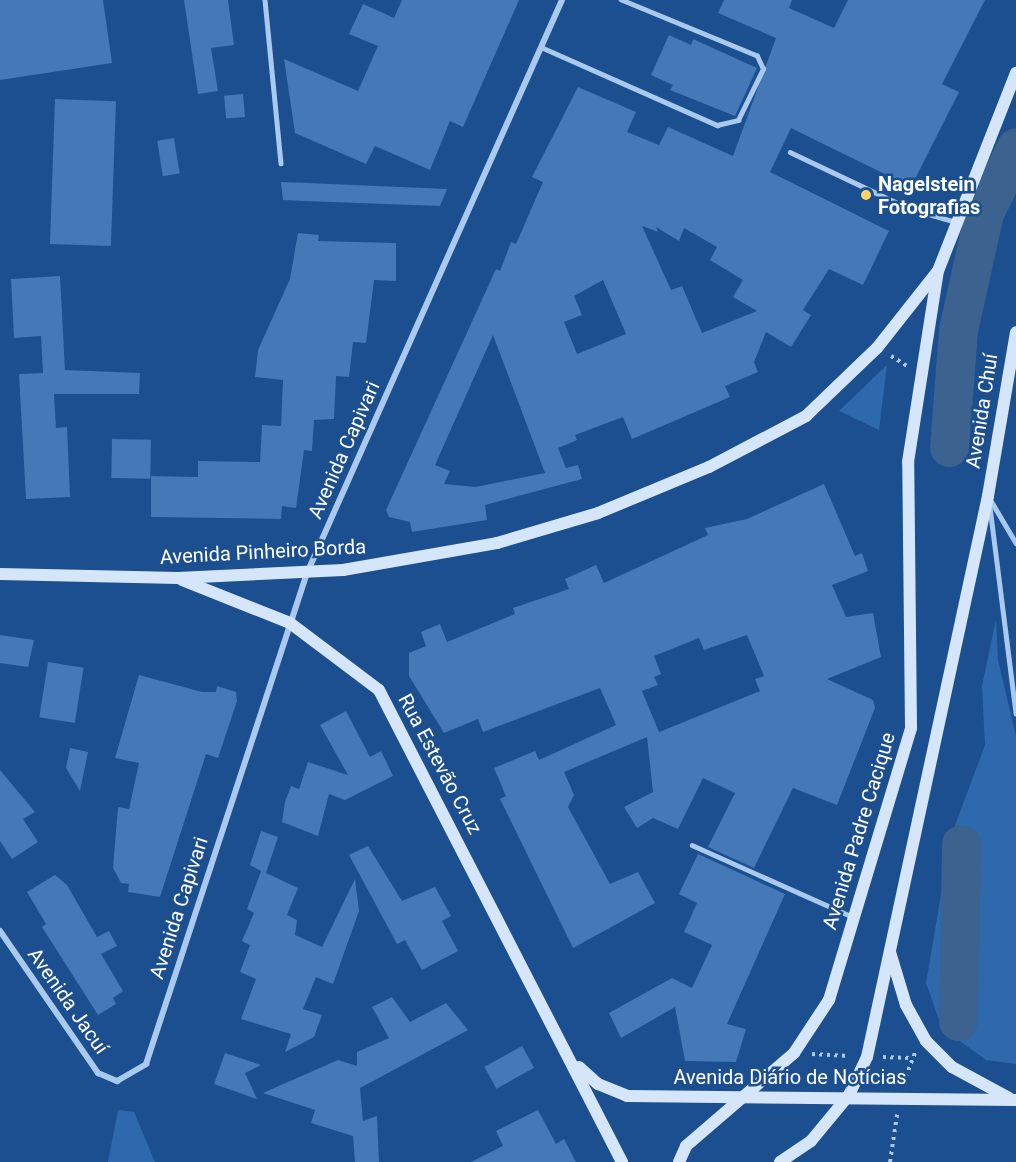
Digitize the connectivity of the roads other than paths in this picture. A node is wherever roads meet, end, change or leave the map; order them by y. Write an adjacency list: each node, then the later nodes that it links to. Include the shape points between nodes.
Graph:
1 (265, 0): 7 (lane)
2 (562, 0): 4 (street, Avenida Capivari)
3 (621, 0): 4 (lane, via 758,56 763,69 738,120 717,125)
4 (541, 47): 13 (street, Avenida Capivari)
5 (1016, 73): 8 (main road)
6 (790, 152): 8 (lane, via 908,208)
7 (281, 164)
8 (956, 222): 9 (main road)
9 (938, 271): 13 (main road, Avenida Pinheiro Borda, via 877,348 806,416 709,467 598,513 467,550); 19 (main road, Avenida Padre Cacique, via 908,462 911,728)
10 (1016, 333): 11 (main road, Avenida Chuí)
11 (988, 496): 12 (lane); 17 (lane); 21 (main road)
12 (1016, 543)
13 (307, 573): 15 (main road, Avenida Pinheiro Borda); 16 (street, Avenida Capivari)
14 (0, 574): 15 (main road, Avenida Pinheiro Borda)
15 (178, 578): 16 (main road, Rua Estevão Cruz)
16 (290, 623): 22 (main road, Rua Estevão Cruz, via 379,690); 23 (street, Avenida Capivari, via 146,1064)
17 (1016, 713)
18 (692, 845): 19 (lane)
19 (853, 917): 25 (main road, Avenida Padre Cacique, via 829,1000 794,1053)
20 (0, 931): 23 (street, Avenida Jacuí, via 98,1072)
21 (889, 950): 24 (main road, via 867,1057); 26 (main road, via 906,1005 926,1041 952,1067)
22 (574, 1062): 25 (main road, Avenida Diário de Notícias, via 598,1084 627,1096); 27 (main road, Rua Estevão Cruz)
23 (117, 1081)
24 (849, 1095): 25 (main road, Avenida Diário de Notícias); 26 (main road, Avenida Diário de Notícias); 29 (main road, via 811,1141)
25 (748, 1097): 28 (main road, Avenida Padre Cacique, via 686,1146)
26 (1015, 1100)
27 (622, 1162)
28 (679, 1162)
29 (780, 1162)

